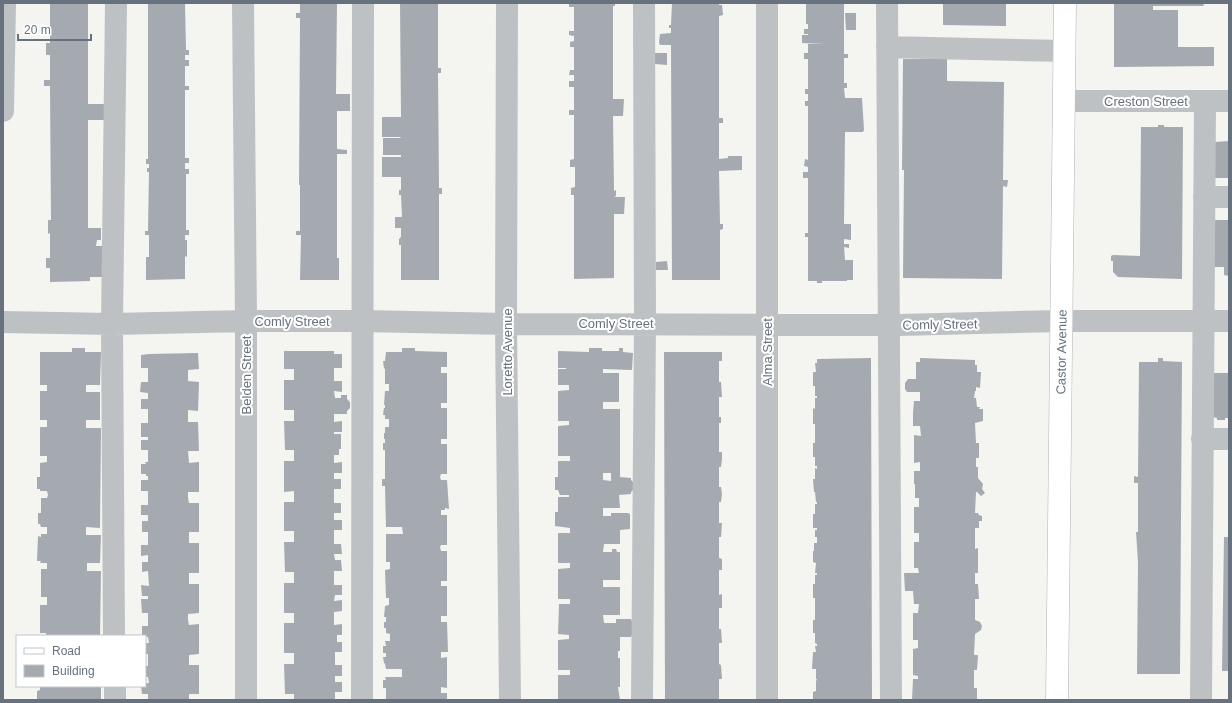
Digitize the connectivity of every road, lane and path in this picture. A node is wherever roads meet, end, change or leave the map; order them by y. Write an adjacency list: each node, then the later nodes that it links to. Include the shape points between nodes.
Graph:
1 (5, 3): 15 (street)
2 (116, 3): 25 (street)
3 (243, 3): 18 (street, Belden Street)
4 (363, 3): 19 (street)
5 (507, 3): 26 (street, Loretto Avenue)
6 (644, 3): 24 (street)
7 (767, 3): 27 (street, Alma Street)
8 (887, 3): 10 (street)
9 (1065, 3): 11 (main road, Castor Avenue)
10 (887, 47): 11 (street); 28 (street)
11 (1065, 51): 12 (main road, Castor Avenue)
12 (1064, 101): 13 (street, Creston Street); 20 (main road, Castor Avenue)
13 (1205, 101): 14 (street, Creston Street); 16 (street)
14 (1229, 101)
15 (3, 111)
16 (1204, 197): 17 (street); 21 (street)
17 (1229, 197)
18 (246, 321): 19 (street, Comly Street); 25 (street, Comly Street); 34 (street, Belden Street)
19 (363, 321): 26 (street, Comly Street); 35 (street)
20 (1062, 321): 21 (street, Comly Street); 28 (street, Comly Street); 40 (main road, Castor Avenue)
21 (1203, 321): 22 (street, Comly Street); 29 (street)
22 (1229, 321)
23 (3, 322): 25 (street, Comly Street)
24 (645, 323): 26 (street, Comly Street); 27 (street, Comly Street); 37 (street)
25 (112, 324): 31 (street)
26 (506, 324): 36 (street, Loretto Avenue)
27 (767, 324): 28 (street, Comly Street); 38 (street, Alma Street)
28 (889, 325): 39 (street)
29 (1202, 439): 30 (street); 41 (street)
30 (1229, 439)
31 (114, 635)
32 (115, 687): 33 (street)
33 (115, 700)
34 (246, 700)
35 (362, 700)
36 (510, 700)
37 (642, 700)
38 (767, 700)
39 (891, 700)
40 (1057, 700)
41 (1201, 700)

